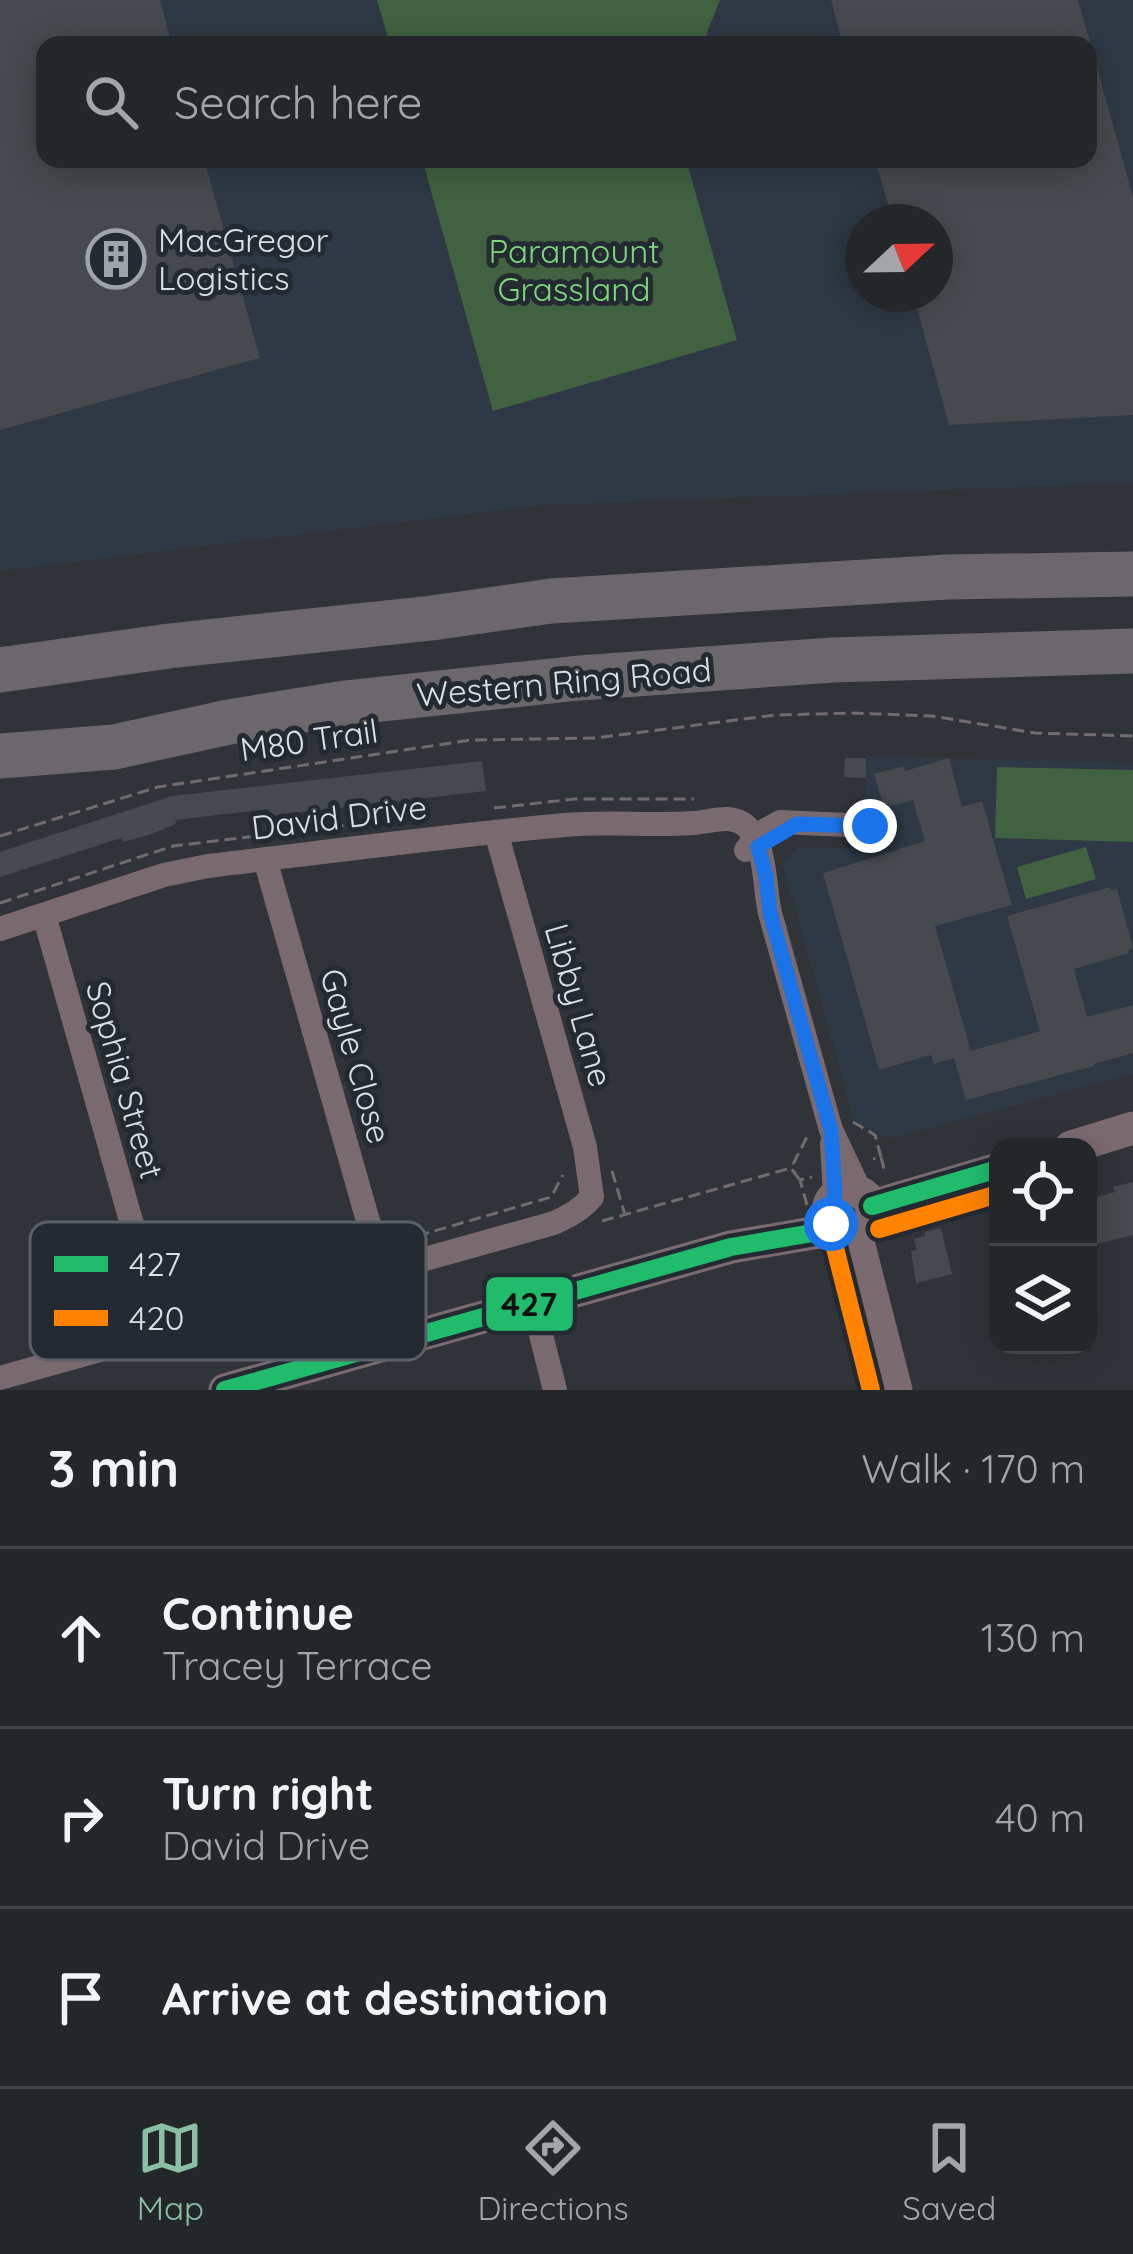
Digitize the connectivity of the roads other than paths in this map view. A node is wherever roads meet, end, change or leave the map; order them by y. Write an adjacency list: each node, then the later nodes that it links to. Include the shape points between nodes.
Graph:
1 (1133, 574): 3 (highway, via 551,601)
2 (1133, 651): 4 (highway, Western Ring Road, via 579,678 345,703)
3 (0, 670)
4 (114, 747): 5 (highway, Western Ring Road); 6 (highway)
5 (0, 756)
6 (0, 776)
7 (870, 826): 9 (street, via 797,824)
8 (496, 832): 9 (street, David Drive, via 694,823); 10 (street, David Drive); 19 (street, Libby Lane, via 592,1197 554,1223)
9 (754, 844): 16 (street)
10 (265, 859): 11 (street, David Drive, via 185,870); 18 (street, Gayle Close)
11 (44, 915): 12 (street, David Drive); 17 (street, Sophia Street)
12 (0, 929)
13 (1133, 1128): 14 (street)
14 (1097, 1139)
15 (989, 1171): 16 (street)
16 (848, 1210): 20 (street, via 814,1231); 27 (street)
17 (131, 1222)
18 (368, 1222)
19 (426, 1249)
20 (533, 1303): 21 (street); 26 (street)
21 (426, 1333)
22 (67, 1360): 24 (street)
23 (331, 1360): 25 (street)
24 (0, 1378)
25 (225, 1390)
26 (555, 1390)
27 (896, 1390)

